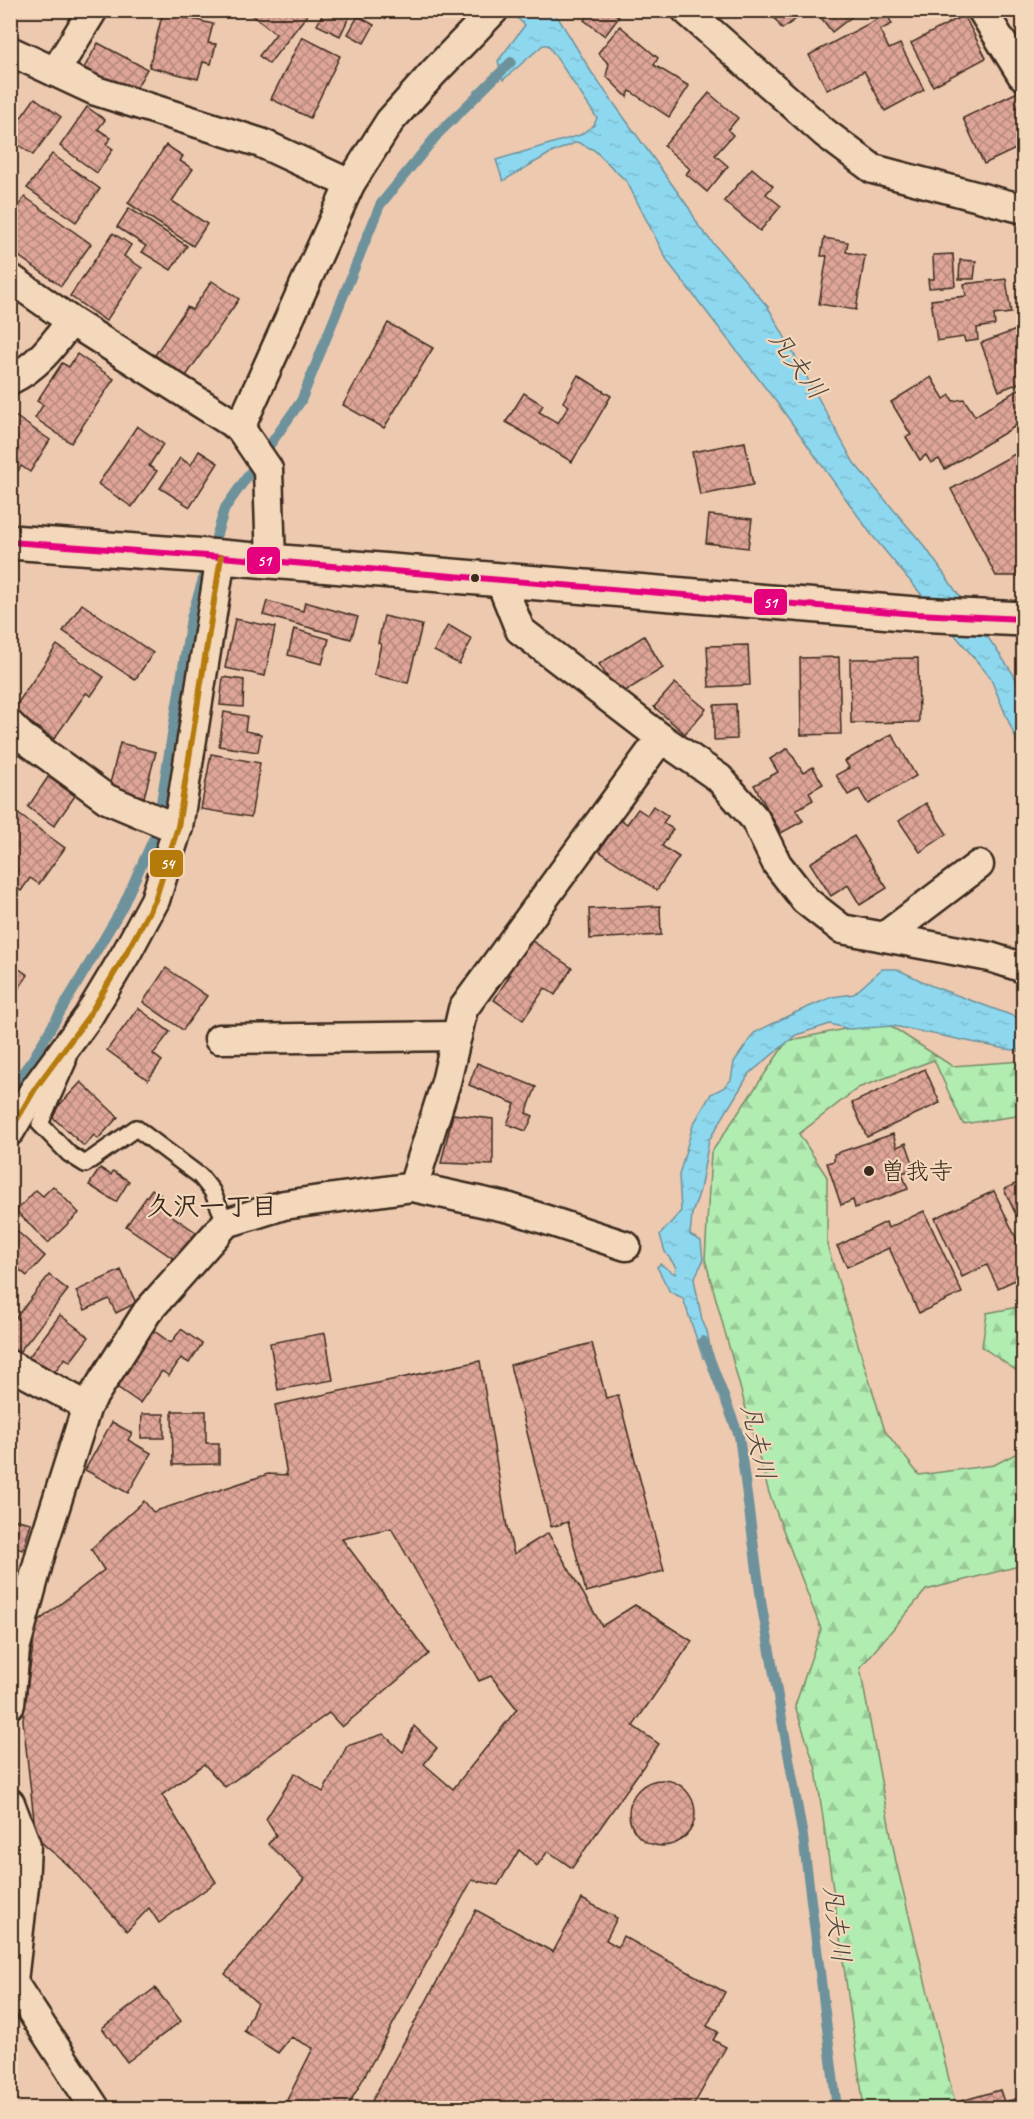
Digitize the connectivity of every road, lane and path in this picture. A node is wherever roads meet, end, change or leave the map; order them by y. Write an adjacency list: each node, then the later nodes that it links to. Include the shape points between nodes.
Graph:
1 (93, 10): 6 (street)
2 (982, 10): 7 (street)
3 (490, 14): 8 (street, via 390,121)
4 (702, 15): 9 (street, via 825,133 873,169)
5 (10, 51): 6 (street)
6 (55, 72): 8 (street, via 96,91 261,143)
7 (1022, 75)
8 (350, 184): 13 (street)
9 (1023, 209)
10 (10, 278): 11 (street)
11 (71, 321): 12 (street, via 45,356); 13 (street)
12 (10, 380)
13 (240, 428): 16 (street, via 268,469)
14 (10, 542): 15 (main road)
15 (221, 557): 16 (main road); 21 (street)
16 (272, 562): 17 (main road)
17 (500, 580): 18 (main road); 20 (street, via 520,630)
18 (1023, 619)
19 (10, 725): 21 (street, via 107,799)
20 (661, 738): 23 (street, via 719,778 755,819 777,864 805,900 842,929); 25 (street, via 464,1009)
21 (171, 825): 27 (street, via 155,900 88,1017)
22 (979, 865): 23 (street)
23 (884, 937): 24 (street, via 990,957)
24 (1023, 968)
25 (457, 1036): 26 (street); 29 (street)
26 (219, 1039)
27 (61, 1053): 28 (street); 30 (lane, via 68,1062 40,1124 69,1154 85,1164 136,1128 200,1176 212,1191)
28 (10, 1131)
29 (413, 1187): 30 (street, via 284,1205); 31 (street, via 510,1208)
30 (226, 1223): 33 (street, via 147,1312)
31 (626, 1246)
32 (10, 1365): 33 (street)
33 (87, 1406): 34 (street, via 15,1649)
34 (10, 1704)
35 (10, 1803): 36 (street, via 26,1845)
36 (12, 1980): 37 (street)
37 (95, 2109)

